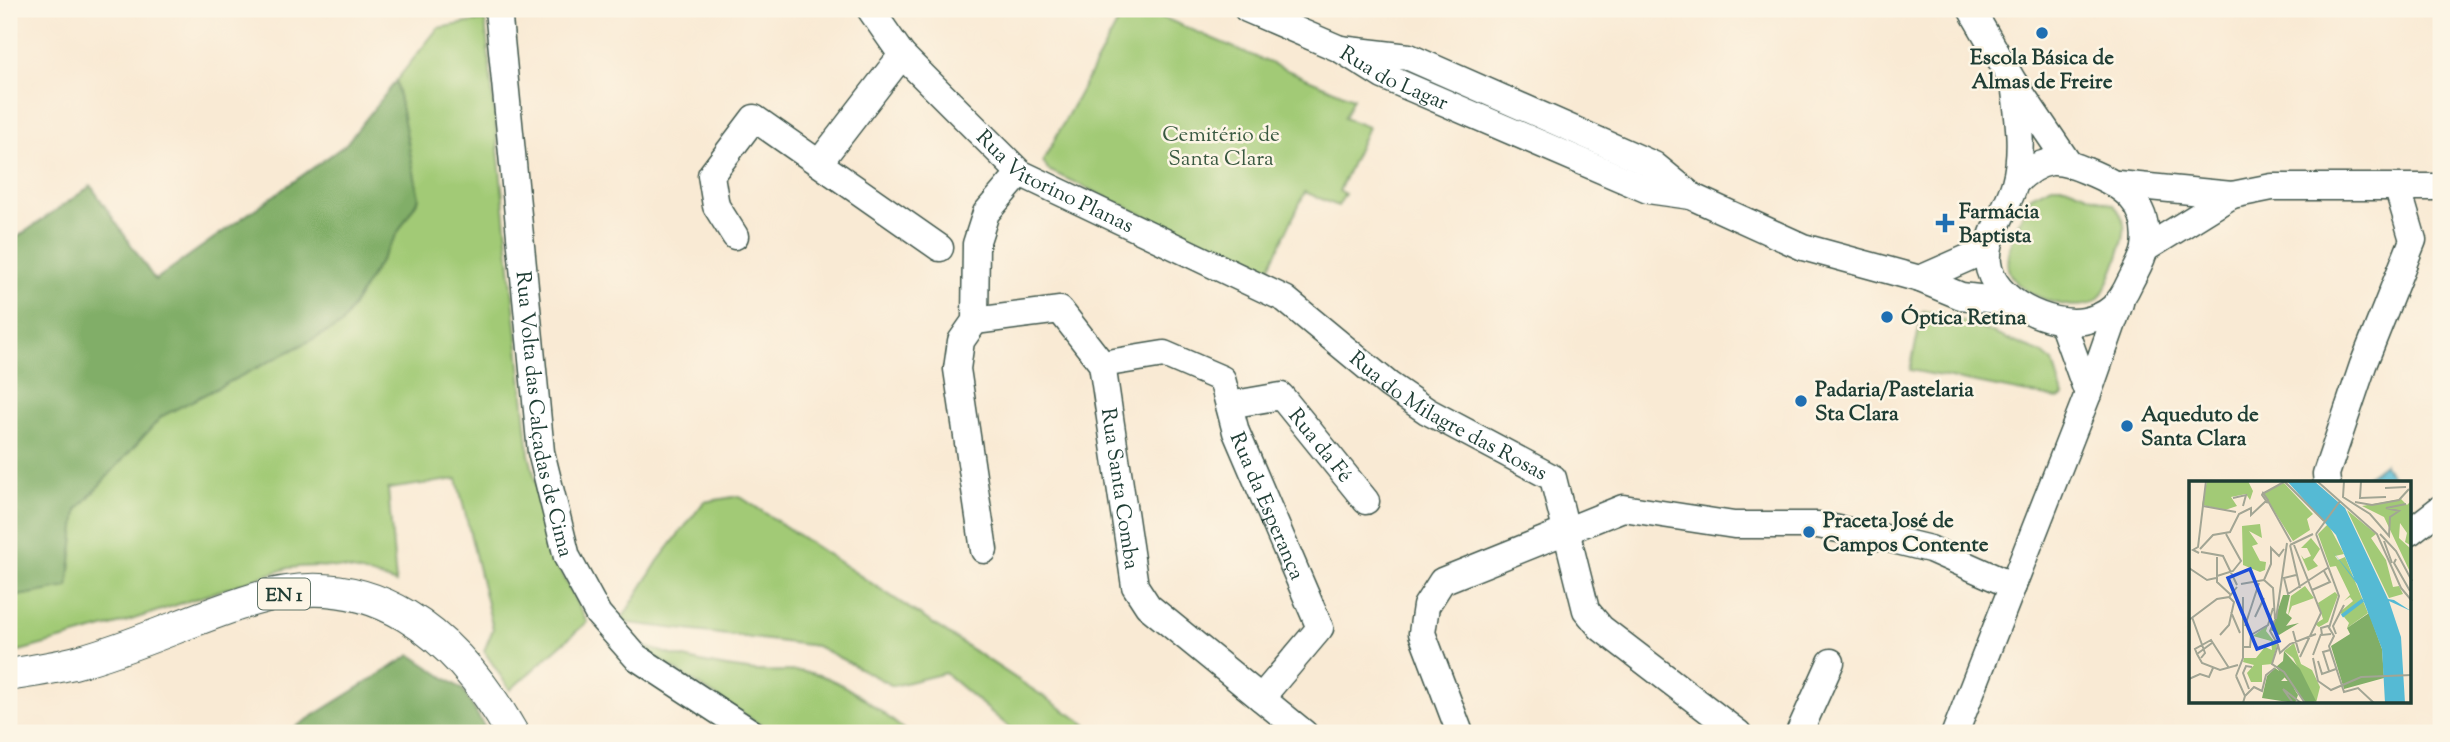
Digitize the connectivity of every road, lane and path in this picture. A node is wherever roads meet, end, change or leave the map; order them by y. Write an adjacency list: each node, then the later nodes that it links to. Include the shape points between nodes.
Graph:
1 (498, 9): 43 (street, Rua Volta das Calçadas de Cima, via 541,452 567,557 598,614 636,657)
2 (870, 9): 6 (street, Rua Vitorino Planas)
3 (1247, 9): 5 (street)
4 (1971, 9): 7 (street)
5 (1340, 49): 8 (street, Rua do Lagar, via 1409,57); 9 (street, Rua do Lagar, via 1383,76)
6 (902, 55): 10 (street); 12 (street, Rua Vitorino Planas)
7 (2014, 83): 11 (street); 13 (street, via 2021,136)
8 (1567, 126): 9 (street); 18 (street, Rua do Lagar, via 1654,165)
9 (1557, 151): 18 (street, Rua do Lagar, via 1648,190)
10 (819, 163): 19 (street, via 754,118 711,174 716,206); 20 (street)
11 (2069, 164): 13 (street, via 2051,162 2034,167); 14 (street)
12 (1020, 173): 24 (street, Rua Vitorino Planas); 27 (street, via 986,212 976,244)
13 (2015, 183): 21 (street)
14 (2118, 184): 17 (street); 22 (street, via 2139,210)
15 (2441, 187): 16 (street)
16 (2398, 189): 17 (street, via 2273,187); 32 (street, via 2413,240 2363,365 2326,474)
17 (2232, 195): 22 (street)
18 (1693, 197): 23 (street, Rua do Lagar, via 1803,247)
19 (735, 236)
20 (940, 248)
21 (1988, 249): 23 (street); 25 (street, via 1991,276)
22 (2145, 249): 26 (street)
23 (1920, 279): 25 (street, Rua do Lagar, via 1961,296)
24 (1285, 299): 35 (street, Rua do Milagre das Rosas, via 1388,385 1427,411 1553,478)
25 (2013, 302): 28 (street)
26 (2120, 303): 28 (street, via 2095,318); 30 (street)
27 (975, 321): 29 (street, Rua Santa Comba, via 1060,310); 37 (street, via 961,341 957,369)
28 (2062, 322): 30 (street)
29 (1102, 364): 31 (street, Rua da Esperança, via 1164,354 1222,379); 41 (street, Rua Santa Comba, via 1135,586 1148,606)
30 (2088, 394): 38 (street)
31 (1229, 405): 33 (street, Rua da Fé, via 1281,396); 41 (street, Rua da Esperança, via 1236,432 1320,628)
32 (2328, 481)
33 (1366, 501)
34 (2441, 508): 36 (street)
35 (1568, 530): 38 (street, via 1623,508 1734,525 1818,525 1930,549); 45 (street, via 1442,581 1426,606 1422,633); 46 (street, Rua do Milagre das Rosas, via 1586,610 1601,628)
36 (2412, 530)
37 (984, 550)
38 (2013, 586): 48 (street)
39 (1831, 662): 47 (street)
40 (9, 675): 42 (main road, EN 1, via 78,662 256,598 310,590 351,594 389,606 428,629 463,660)
41 (1261, 698): 44 (street, Rua Santa Comba)
42 (512, 733)
43 (752, 733)
44 (1304, 733)
45 (1460, 733)
46 (1738, 733)
47 (1799, 733)
48 (1955, 733)

